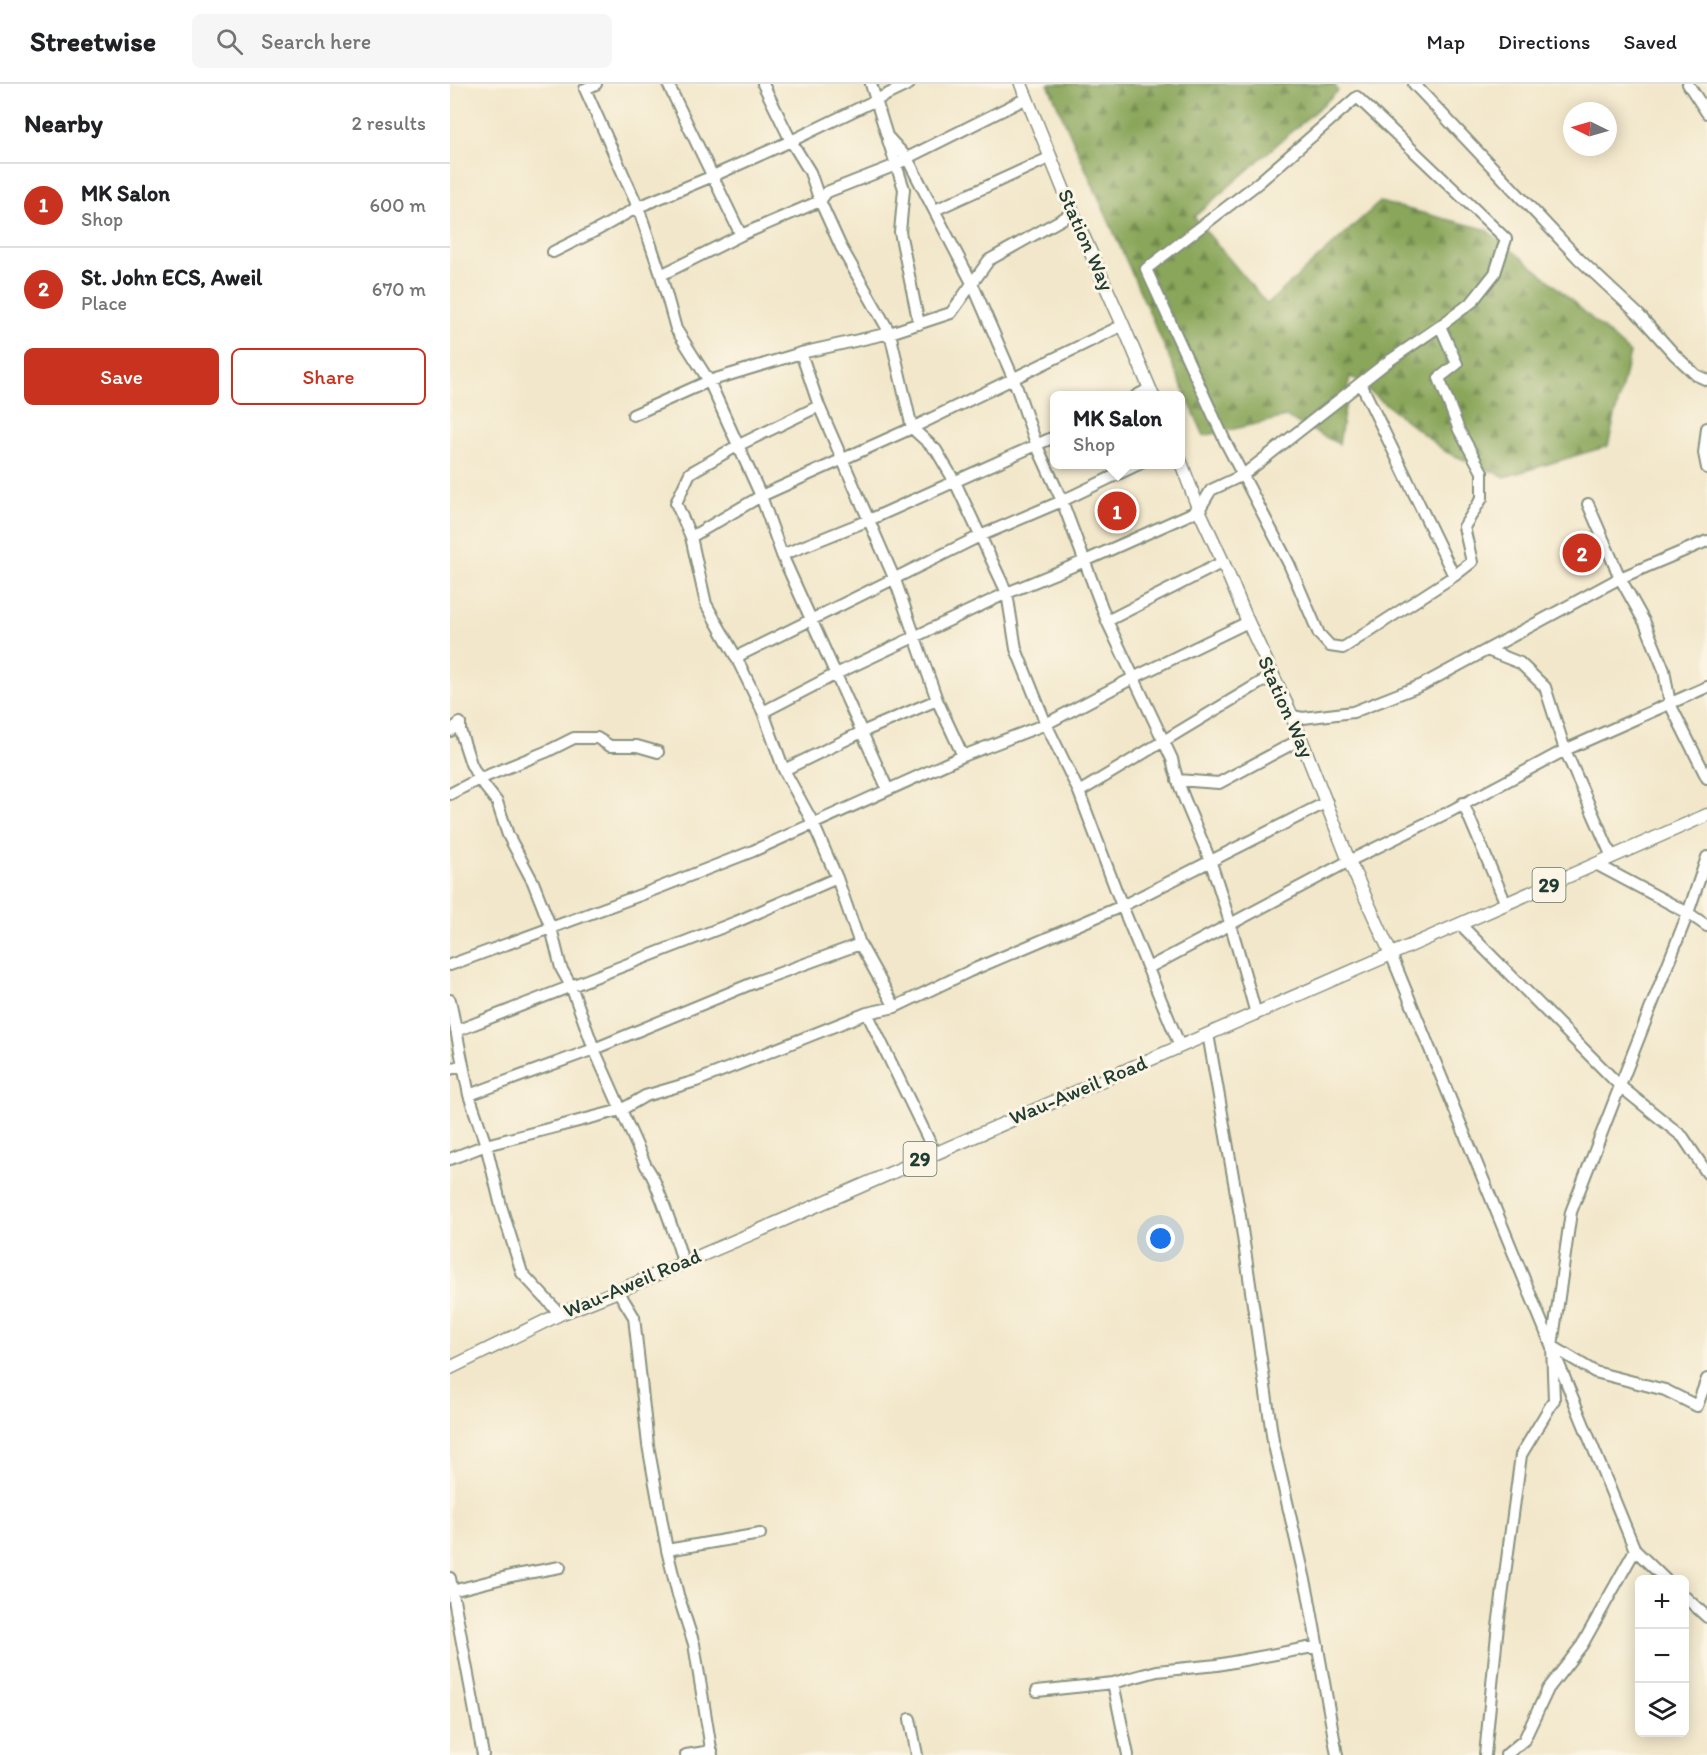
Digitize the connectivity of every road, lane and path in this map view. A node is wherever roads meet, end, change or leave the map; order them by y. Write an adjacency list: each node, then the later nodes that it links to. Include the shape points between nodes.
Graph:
1 (596, 84): 19 (street, via 585,89)
2 (668, 84): 17 (street)
3 (763, 84): 13 (street)
4 (871, 84): 10 (street)
5 (909, 84): 10 (street)
6 (1021, 84): 9 (main road, Station Way)
7 (1414, 84): 32 (street, via 1579,259 1696,375)
8 (1688, 84): 11 (street)
9 (1027, 98): 14 (main road, Station Way); 15 (street)
10 (876, 100): 12 (street); 13 (street)
11 (1707, 113)
12 (887, 136): 15 (street); 16 (street)
13 (791, 141): 17 (street); 18 (street, via 810,172)
14 (1050, 157): 20 (street); 21 (main road, Station Way)
15 (907, 158): 16 (street); 20 (street)
16 (896, 165): 18 (street, via 827,192); 26 (street, via 903,189 900,232)
17 (712, 176): 19 (street); 22 (street)
18 (820, 201): 22 (street); 29 (street)
19 (638, 207): 23 (street); 24 (street)
20 (935, 210): 25 (street)
21 (1073, 213): 25 (street, via 989,260); 27 (main road, Station Way)
22 (741, 235): 24 (street)
23 (553, 252)
24 (662, 275): 33 (street, via 676,329)
25 (972, 284): 26 (street, via 951,313); 31 (street)
26 (919, 324): 29 (street)
27 (1123, 325): 31 (street); 35 (main road, Station Way)
28 (1440, 326): 34 (street); 47 (street, via 1472,302 1495,273 1506,239 1357,97 1257,184 1146,269); 60 (street, via 1457,364 1439,378 1459,430 1482,472 1482,498 1464,527 1472,562)
29 (890, 333): 30 (street); 39 (street)
30 (801, 353): 33 (street); 36 (street)
31 (1014, 380): 39 (street); 42 (street)
32 (1707, 380)
33 (709, 381): 37 (street); 41 (street)
34 (1361, 384): 47 (street); 60 (street)
35 (1151, 391)
36 (819, 406): 41 (street); 43 (street)
37 (633, 415)
38 (1707, 428): 44 (street)
39 (912, 429): 43 (street); 48 (street, via 936,450)
40 (1050, 439): 42 (street)
41 (737, 446): 49 (street); 54 (street, via 690,473 676,503)
42 (1036, 446): 48 (street); 50 (street)
43 (843, 459): 49 (street); 53 (street)
44 (1707, 468)
45 (1130, 469): 50 (street)
46 (1183, 469): 52 (main road, Station Way)
47 (1243, 475): 52 (street, via 1211,490); 60 (street, via 1289,564 1319,634 1330,646 1344,648)
48 (955, 482): 53 (street); 55 (street)
49 (761, 496): 54 (street); 57 (street)
50 (1062, 501): 55 (street); 58 (street)
51 (1588, 504): 61 (street)
52 (1199, 510): 58 (street); 59 (main road, Station Way)
53 (869, 520): 57 (street); 62 (street)
54 (692, 537): 69 (street, via 706,604)
55 (980, 537): 62 (street); 63 (street)
56 (1707, 541): 61 (street)
57 (782, 555): 64 (street)
58 (1085, 561): 63 (street); 65 (street)
59 (1223, 562): 65 (street); 66 (main road, Station Way)
60 (1454, 576)
61 (1620, 578): 68 (street); 75 (street, via 1645,623 1664,670)
62 (895, 580): 64 (street); 67 (street)
63 (1007, 593): 67 (street); 78 (street, via 1016,650)
64 (811, 619): 69 (street); 70 (street)
65 (1107, 621): 72 (street)
66 (1248, 622): 71 (main road, Station Way); 72 (street)
67 (916, 636): 70 (street); 74 (street)
68 (1487, 650): 77 (street, via 1422,685 1353,712); 83 (street, via 1520,663 1545,687)
69 (736, 657): 76 (street)
70 (836, 674): 76 (street); 80 (street)
71 (1273, 675): 77 (main road, Station Way); 82 (street)
72 (1133, 678): 78 (street); 82 (street)
73 (1707, 687): 75 (street)
74 (937, 700): 80 (street); 85 (street)
75 (1670, 704): 83 (street); 87 (street)
76 (763, 712): 86 (street)
77 (1292, 716): 81 (main road, Station Way)
78 (1046, 724): 85 (street); 91 (street)
79 (450, 731): 88 (street, via 460,723)
80 (862, 732): 86 (street); 90 (street)
81 (1302, 739): 89 (street, via 1219,783); 93 (main road, Station Way)
82 (1163, 741): 89 (street); 91 (street)
83 (1565, 750): 94 (street); 97 (street)
84 (658, 752): 88 (street, via 637,746 610,746 597,738 574,738)
85 (963, 756): 90 (street)
86 (784, 770): 96 (street)
87 (1707, 778)
88 (479, 779): 92 (street); 109 (street, via 497,802)
89 (1176, 780): 99 (street)
90 (888, 790): 96 (street)
91 (1079, 792): 104 (street)
92 (450, 794)
93 (1327, 802): 99 (street); 100 (main road, Station Way)
94 (1463, 803): 100 (street); 103 (street)
95 (1707, 815): 97 (main road, Wau-Aweil Road / 29)
96 (813, 823): 102 (street); 109 (street, via 720,864)
97 (1612, 857): 101 (main road, Wau-Aweil Road / 29)
98 (1707, 857): 105 (street)
99 (1210, 861): 104 (street); 106 (street)
100 (1349, 861): 106 (street); 111 (main road, Station Way)
101 (1596, 864): 103 (main road, Wau-Aweil Road / 29); 105 (street)
102 (837, 878): 110 (street); 114 (street)
103 (1506, 904): 107 (main road, Wau-Aweil Road / 29)
104 (1122, 906): 113 (street); 116 (street)
105 (1688, 913): 108 (street); 125 (street)
106 (1231, 923): 113 (street); 118 (street)
107 (1460, 924): 111 (main road, Wau-Aweil Road / 29); 125 (street)
108 (1707, 926)
109 (551, 928): 112 (street); 114 (street, via 561,968)
110 (860, 944): 116 (street); 122 (street)
111 (1391, 954): 118 (main road, Wau-Aweil Road / 29); 135 (street)
112 (450, 965)
113 (1148, 968): 121 (street)
114 (571, 986): 119 (street); 122 (street)
115 (450, 1000): 119 (street)
116 (895, 1007): 117 (street)
117 (867, 1013): 127 (street, via 696,1081 645,1096); 129 (street)
118 (1256, 1014): 120 (main road, Wau-Aweil Road / 29)
119 (456, 1031): 123 (street)
120 (1208, 1034): 121 (main road, Wau-Aweil Road / 29); 148 (street, via 1273,1441)
121 (1180, 1046): 129 (main road, Wau-Aweil Road / 29)
122 (594, 1049): 126 (street); 127 (street)
123 (463, 1065): 124 (street); 126 (street)
124 (450, 1068)
125 (1620, 1086): 131 (street, via 1683,1137); 135 (street, via 1571,1212)
126 (470, 1095): 128 (street)
127 (621, 1110): 128 (street); 132 (street, via 655,1178)
128 (486, 1146): 130 (street); 134 (street, via 522,1274)
129 (935, 1153): 132 (main road, Wau-Aweil Road / 29)
130 (450, 1159)
131 (1707, 1173)
132 (683, 1262): 133 (main road, Wau-Aweil Road / 29)
133 (618, 1291): 134 (main road, Wau-Aweil Road / 29); 140 (street, via 634,1317 648,1445)
134 (560, 1314): 136 (main road, Wau-Aweil Road / 29)
135 (1552, 1346): 138 (street, via 1595,1372 1665,1390); 141 (street); 158 (street, via 1554,1400 1521,1455)
136 (450, 1368)
137 (1707, 1379): 138 (street)
138 (1702, 1408)
139 (760, 1534): 140 (street)
140 (667, 1550): 152 (street, via 694,1644)
141 (1635, 1551): 143 (street); 159 (street, via 1582,1645 1548,1689 1524,1740)
142 (560, 1567): 145 (street)
143 (1661, 1575)
144 (450, 1578): 145 (street)
145 (452, 1591): 153 (street)
146 (1689, 1601): 147 (street)
147 (1707, 1617)
148 (1318, 1646): 149 (street, via 1217,1665 1157,1671); 157 (street)
149 (1113, 1683): 150 (street); 156 (street)
150 (1037, 1691)
151 (910, 1719): 155 (street)
152 (712, 1753): 154 (street)
153 (483, 1755)
154 (686, 1755)
155 (917, 1755)
156 (1128, 1755)
157 (1337, 1755)
158 (1485, 1755)
159 (1506, 1755)

